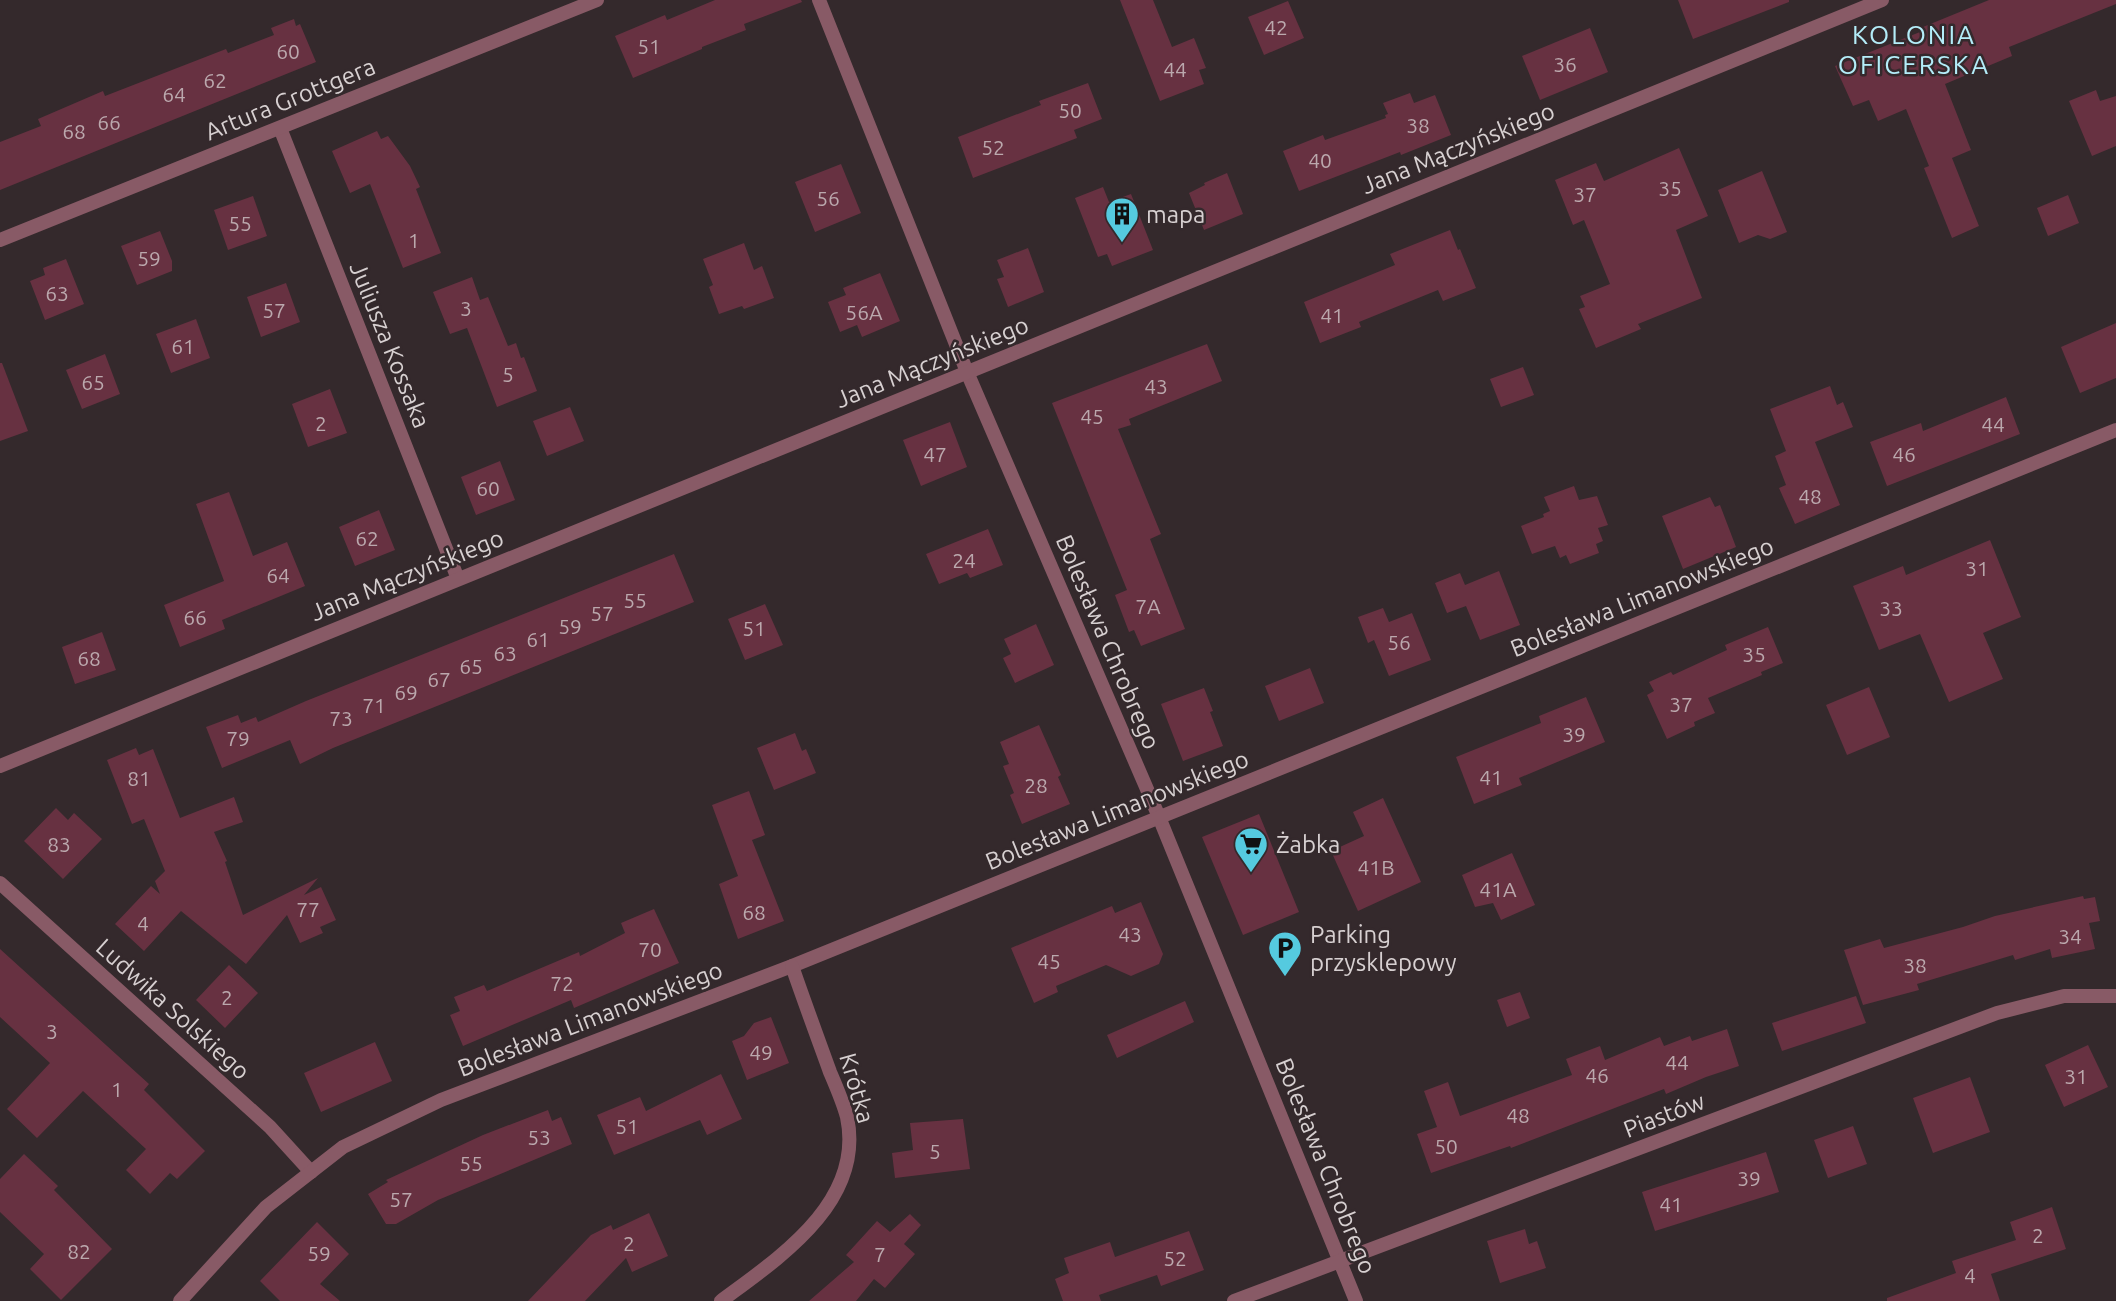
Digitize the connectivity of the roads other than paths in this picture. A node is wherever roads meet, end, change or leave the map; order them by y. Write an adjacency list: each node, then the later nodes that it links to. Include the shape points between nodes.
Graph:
1 (597, 0): 4 (street, Artura Grottgera)
2 (820, 0): 6 (street, Bolesława Chrobrego)
3 (1882, 0): 6 (street, Jana Mączyńskiego)
4 (280, 128): 5 (street, Artura Grottgera); 8 (street, Juliusza Kossaka)
5 (0, 240)
6 (967, 372): 8 (street, Jana Mączyńskiego); 10 (street, Bolesława Chrobrego)
7 (2116, 430): 10 (street, Bolesława Limanowskiego)
8 (458, 579): 9 (street, Jana Mączyńskiego)
9 (0, 766)
10 (1159, 817): 12 (street, Bolesława Limanowskiego); 15 (street, Bolesława Chrobrego)
11 (0, 883): 14 (street, Ludwika Solskiego, via 270,1127)
12 (792, 966): 14 (street, Bolesława Limanowskiego, via 442,1100 343,1147); 17 (street, Krótka, via 847,1118 848,1151 840,1185 823,1212 783,1255)
13 (2116, 996): 15 (street, Piastów, via 2064,996 1997,1013)
14 (311, 1172): 16 (street, Bolesława Limanowskiego, via 266,1207)
15 (1340, 1262): 18 (street, Piastów); 19 (street, Bolesława Chrobrego)
16 (180, 1301)
17 (721, 1301)
18 (1234, 1301)
19 (1356, 1301)

